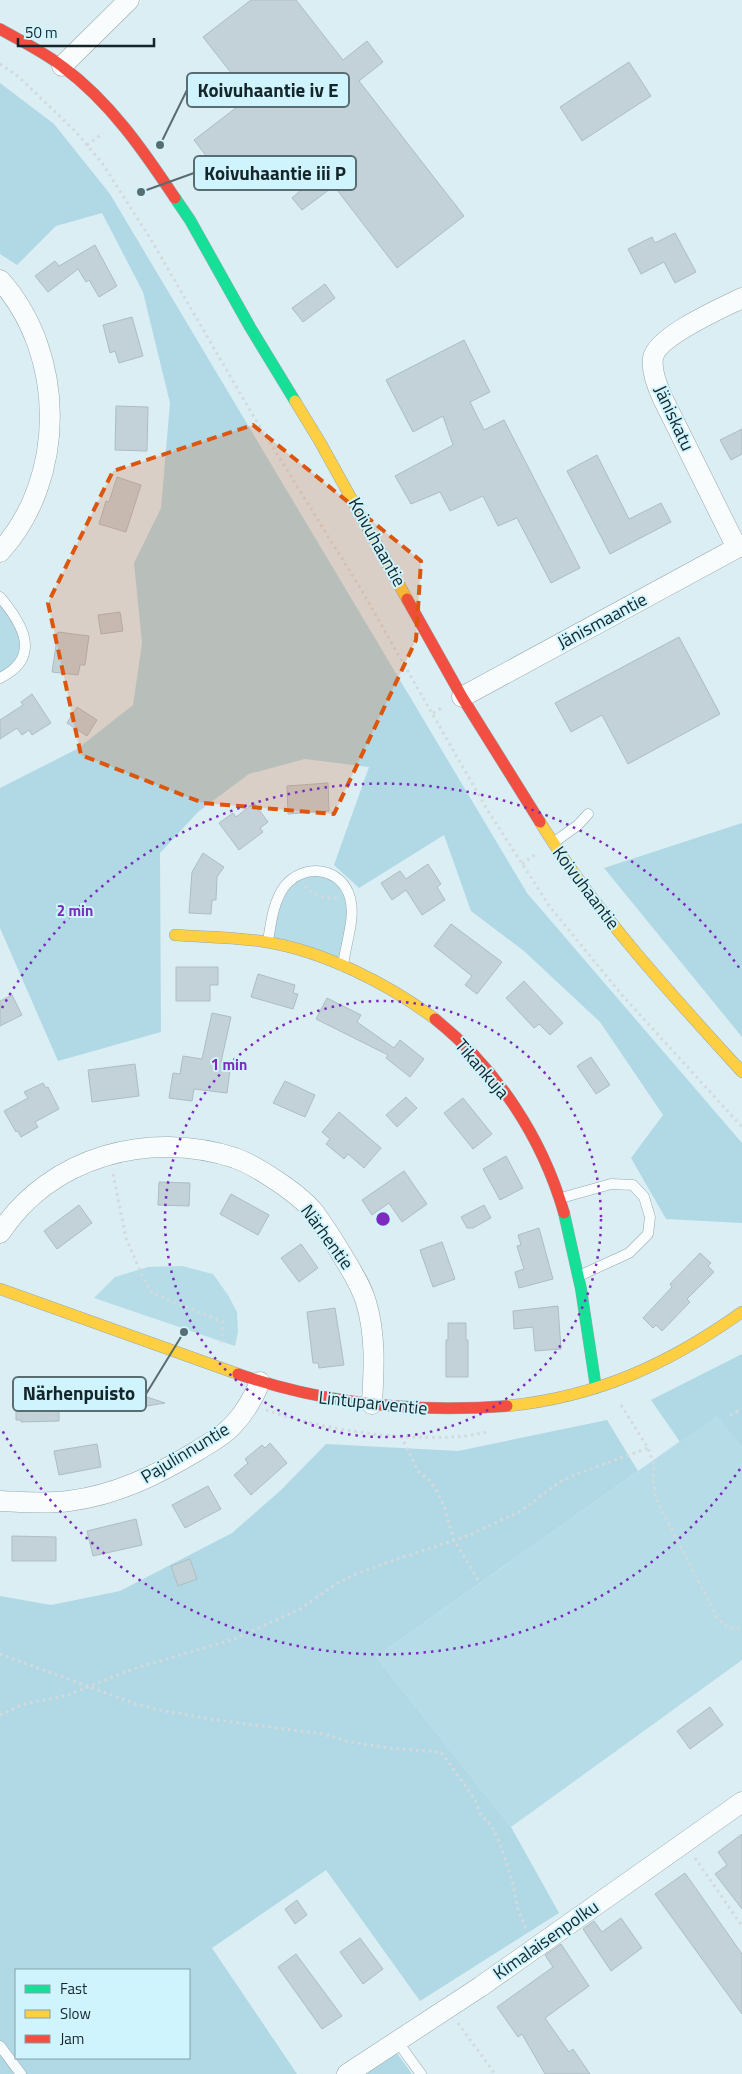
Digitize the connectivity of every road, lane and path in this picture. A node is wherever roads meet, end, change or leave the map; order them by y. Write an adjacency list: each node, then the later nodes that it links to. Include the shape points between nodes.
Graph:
1 (129, 0): 4 (street)
2 (1, 33): 4 (street, Koivuhaantie)
3 (0, 64): 20 (path, via 19,77 77,133 102,163 364,594 488,811 550,907 622,995)
4 (62, 66): 11 (street, Koivuhaantie, via 97,94 117,116 190,220 349,493)
5 (0, 280): 8 (street, via 24,314 36,339 44,364 50,419 48,446 34,499)
6 (742, 298): 7 (street, Jäniskatu, via 664,341 654,357 656,382 663,399)
7 (740, 546): 11 (street, Jänismaantie)
8 (0, 552)
9 (0, 597): 10 (lane, via 21,624 25,639 24,652 17,664)
10 (0, 678)
11 (462, 697): 13 (street, Koivuhaantie)
12 (588, 814): 13 (lane)
13 (553, 843): 19 (street, Koivuhaantie, via 622,936)
14 (296, 876): 15 (path, via 312,893 324,898); 15 (lane, via 322,871 334,874); 17 (lane, via 277,899)
15 (350, 898): 18 (lane, via 351,912)
16 (175, 936): 17 (street, Tikankuja)
17 (268, 942): 18 (street, Tikankuja)
18 (342, 967): 22 (street, Tikankuja, via 409,1002 468,1050 521,1117)
19 (742, 1072)
20 (742, 1127)
21 (110, 1155): 23 (street, Närhentie, via 63,1172 36,1191 11,1216); 27 (path, via 126,1238 144,1280 152,1293 224,1322); 30 (street, Närhentie, via 157,1148 211,1152 236,1159 287,1188 312,1210 358,1281 366,1301 374,1340)
22 (560, 1199): 24 (street, Tikankuja); 24 (lane, via 611,1184 633,1185 644,1197 650,1217 648,1234 629,1253)
23 (0, 1233)
24 (580, 1276): 29 (street, Tikankuja)
25 (0, 1289): 27 (street, Lintuparventie)
26 (742, 1312): 29 (street, Lintuparventie, via 676,1355 642,1372)
27 (218, 1367): 28 (street, Lintuparventie)
28 (260, 1382): 30 (street, Lintuparventie, via 312,1396); 36 (street, Pajulinnuntie, via 250,1405 233,1426 167,1469 138,1483 100,1496 67,1502)
29 (596, 1388): 30 (street, Lintuparventie, via 515,1406 479,1409 432,1410)
30 (372, 1404)
31 (621, 1405): 35 (path)
32 (742, 1409): 33 (path)
33 (730, 1415)
34 (402, 1436): 37 (path, via 414,1464 429,1480 444,1506)
35 (648, 1448): 37 (path, via 574,1475 521,1511); 39 (path, via 654,1465 656,1499 681,1550 717,1617 725,1626)
36 (0, 1501)
37 (454, 1540): 38 (path); 41 (path, via 356,1574 300,1609 234,1639 133,1669)
38 (480, 1583)
39 (742, 1627)
40 (0, 1654): 41 (path)
41 (90, 1686): 42 (path); 46 (path, via 136,1704 178,1714 323,1734 346,1742 441,1752 474,1798 481,1815 492,1825 503,1851 523,1925)
42 (0, 1714)
43 (742, 1802): 44 (street, Kimalaisenpolku)
44 (684, 1843): 45 (path); 46 (street, Kimalaisenpolku)
45 (742, 1926)
46 (538, 1946): 47 (street, Kimalaisenpolku)
47 (448, 2008): 48 (street, Kimalaisenpolku); 53 (path)
48 (397, 2041): 51 (street, Kimalaisenpolku); 52 (lane)
49 (0, 2046): 50 (lane)
50 (21, 2074)
51 (347, 2074)
52 (421, 2074)
53 (495, 2074)

